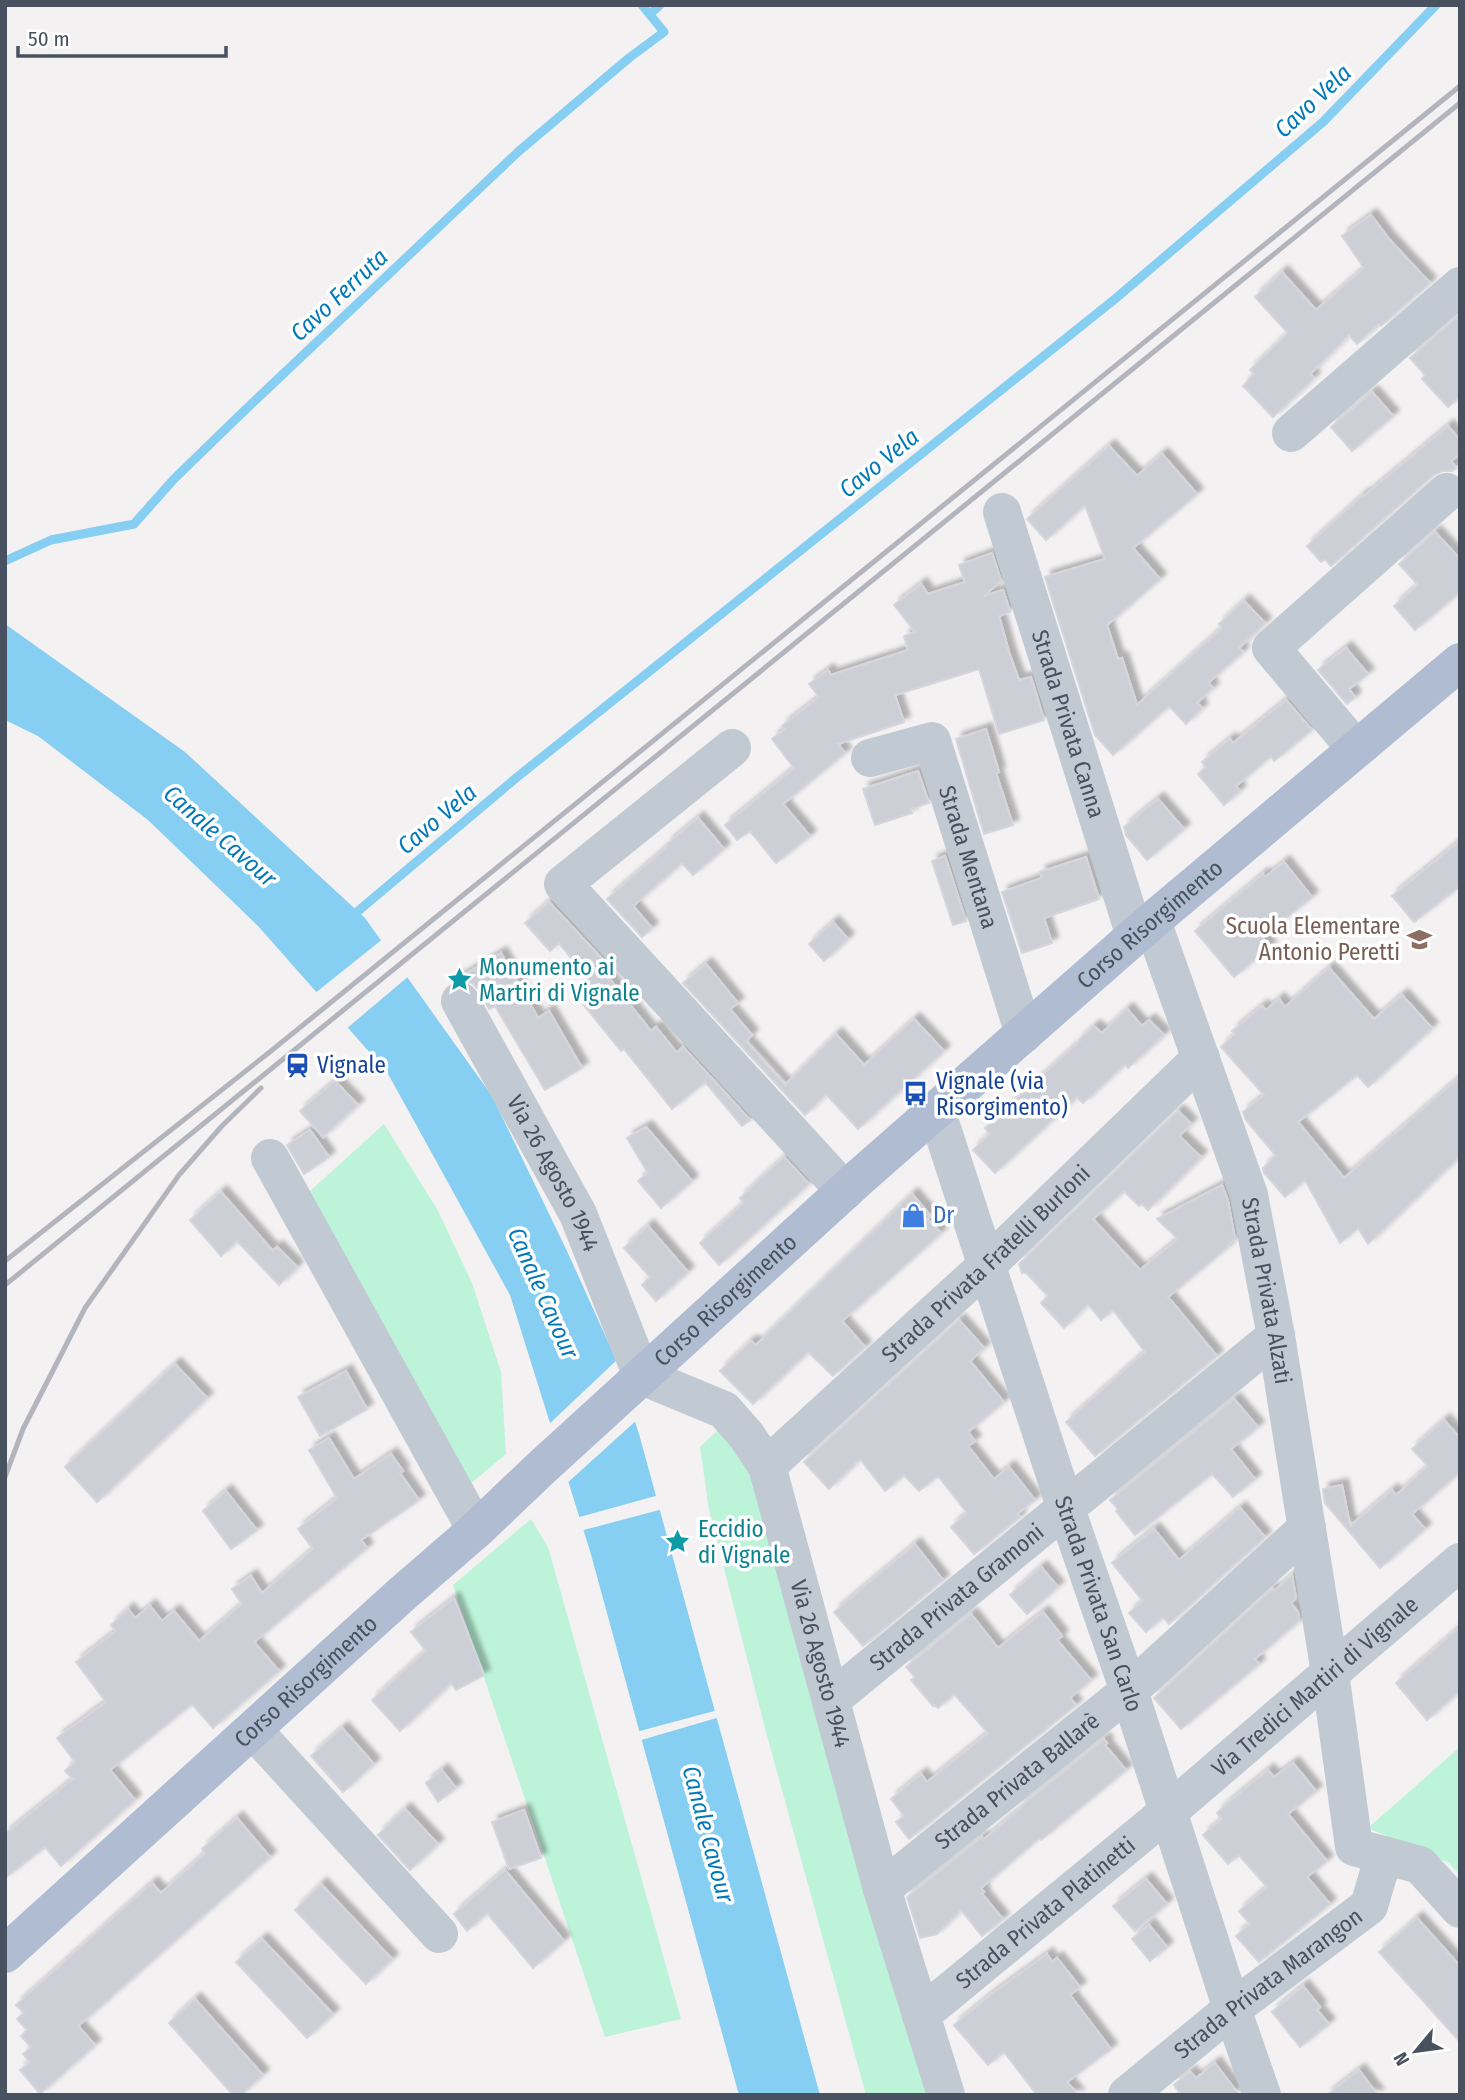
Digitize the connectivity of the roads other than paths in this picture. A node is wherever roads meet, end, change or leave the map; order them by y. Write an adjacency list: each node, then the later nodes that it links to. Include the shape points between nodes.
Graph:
1 (1460, 286): 2 (street)
2 (1291, 433)
3 (1447, 492): 7 (street, via 1271,648)
4 (1002, 512): 9 (street, Strada Privata Canna)
5 (1460, 662): 7 (main road, Corso Risorgimento)
6 (732, 748): 15 (street, via 563,884)
7 (1356, 749): 9 (main road, Corso Risorgimento)
8 (870, 758): 11 (street, Strada Mentana, via 932,741)
9 (1144, 928): 11 (main road, Corso Risorgimento); 12 (street, Strada Privata Alzati)
10 (460, 1000): 18 (street, Via 26 Agosto 1944, via 578,1214)
11 (1024, 1034): 13 (main road, Corso Risorgimento)
12 (1201, 1058): 16 (street, Strada Privata Fratelli Burloni); 17 (street, Strada Privata Alzati, via 1249,1195)
13 (936, 1110): 15 (main road, Corso Risorgimento); 16 (street, Strada Privata San Carlo)
14 (270, 1158): 22 (street)
15 (845, 1191): 18 (main road, Corso Risorgimento)
16 (986, 1265): 19 (street, Strada Privata Fratelli Burloni); 20 (street, Strada Privata San Carlo)
17 (1276, 1336): 20 (street, Strada Privata Gramoni); 21 (street, Strada Privata Alzati)
18 (637, 1380): 19 (street, Via 26 Agosto 1944, via 724,1410); 22 (main road, Corso Risorgimento)
19 (767, 1466): 26 (street, Via 26 Agosto 1944)
20 (1066, 1509): 25 (street, Strada Privata San Carlo); 26 (street, Strada Privata Gramoni)
21 (1307, 1528): 24 (street, Strada Privata Alzati); 25 (street, Strada Privata Ballarè)
22 (476, 1530): 27 (main road, Corso Risorgimento)
23 (1460, 1562): 24 (street, Via Tredici Martiri di Vignale)
24 (1330, 1673): 28 (street, Via Tredici Martiri di Vignale); 29 (street, Strada Privata Alzati, via 1354,1847)
25 (1129, 1691): 28 (street, Strada Privata San Carlo); 30 (street, Strada Privata Ballarè)
26 (832, 1699): 30 (street, Via 26 Agosto 1944)
27 (254, 1731): 32 (street); 33 (main road, Corso Risorgimento)
28 (1170, 1811): 34 (street, Strada Privata San Carlo); 35 (street, Strada Privata Platinetti)
29 (1384, 1855): 31 (street, via 1420,1864); 34 (street, Strada Privata Marangon, via 1369,1906)
30 (882, 1889): 35 (street, Via 26 Agosto 1944)
31 (1460, 1909)
32 (439, 1934)
33 (5, 1954)
34 (1232, 2009): 37 (street, Strada Privata Marangon); 38 (street, Strada Privata San Carlo)
35 (921, 2015): 36 (street, Via 26 Agosto 1944)
36 (946, 2095)
37 (1127, 2095)
38 (1262, 2095)

